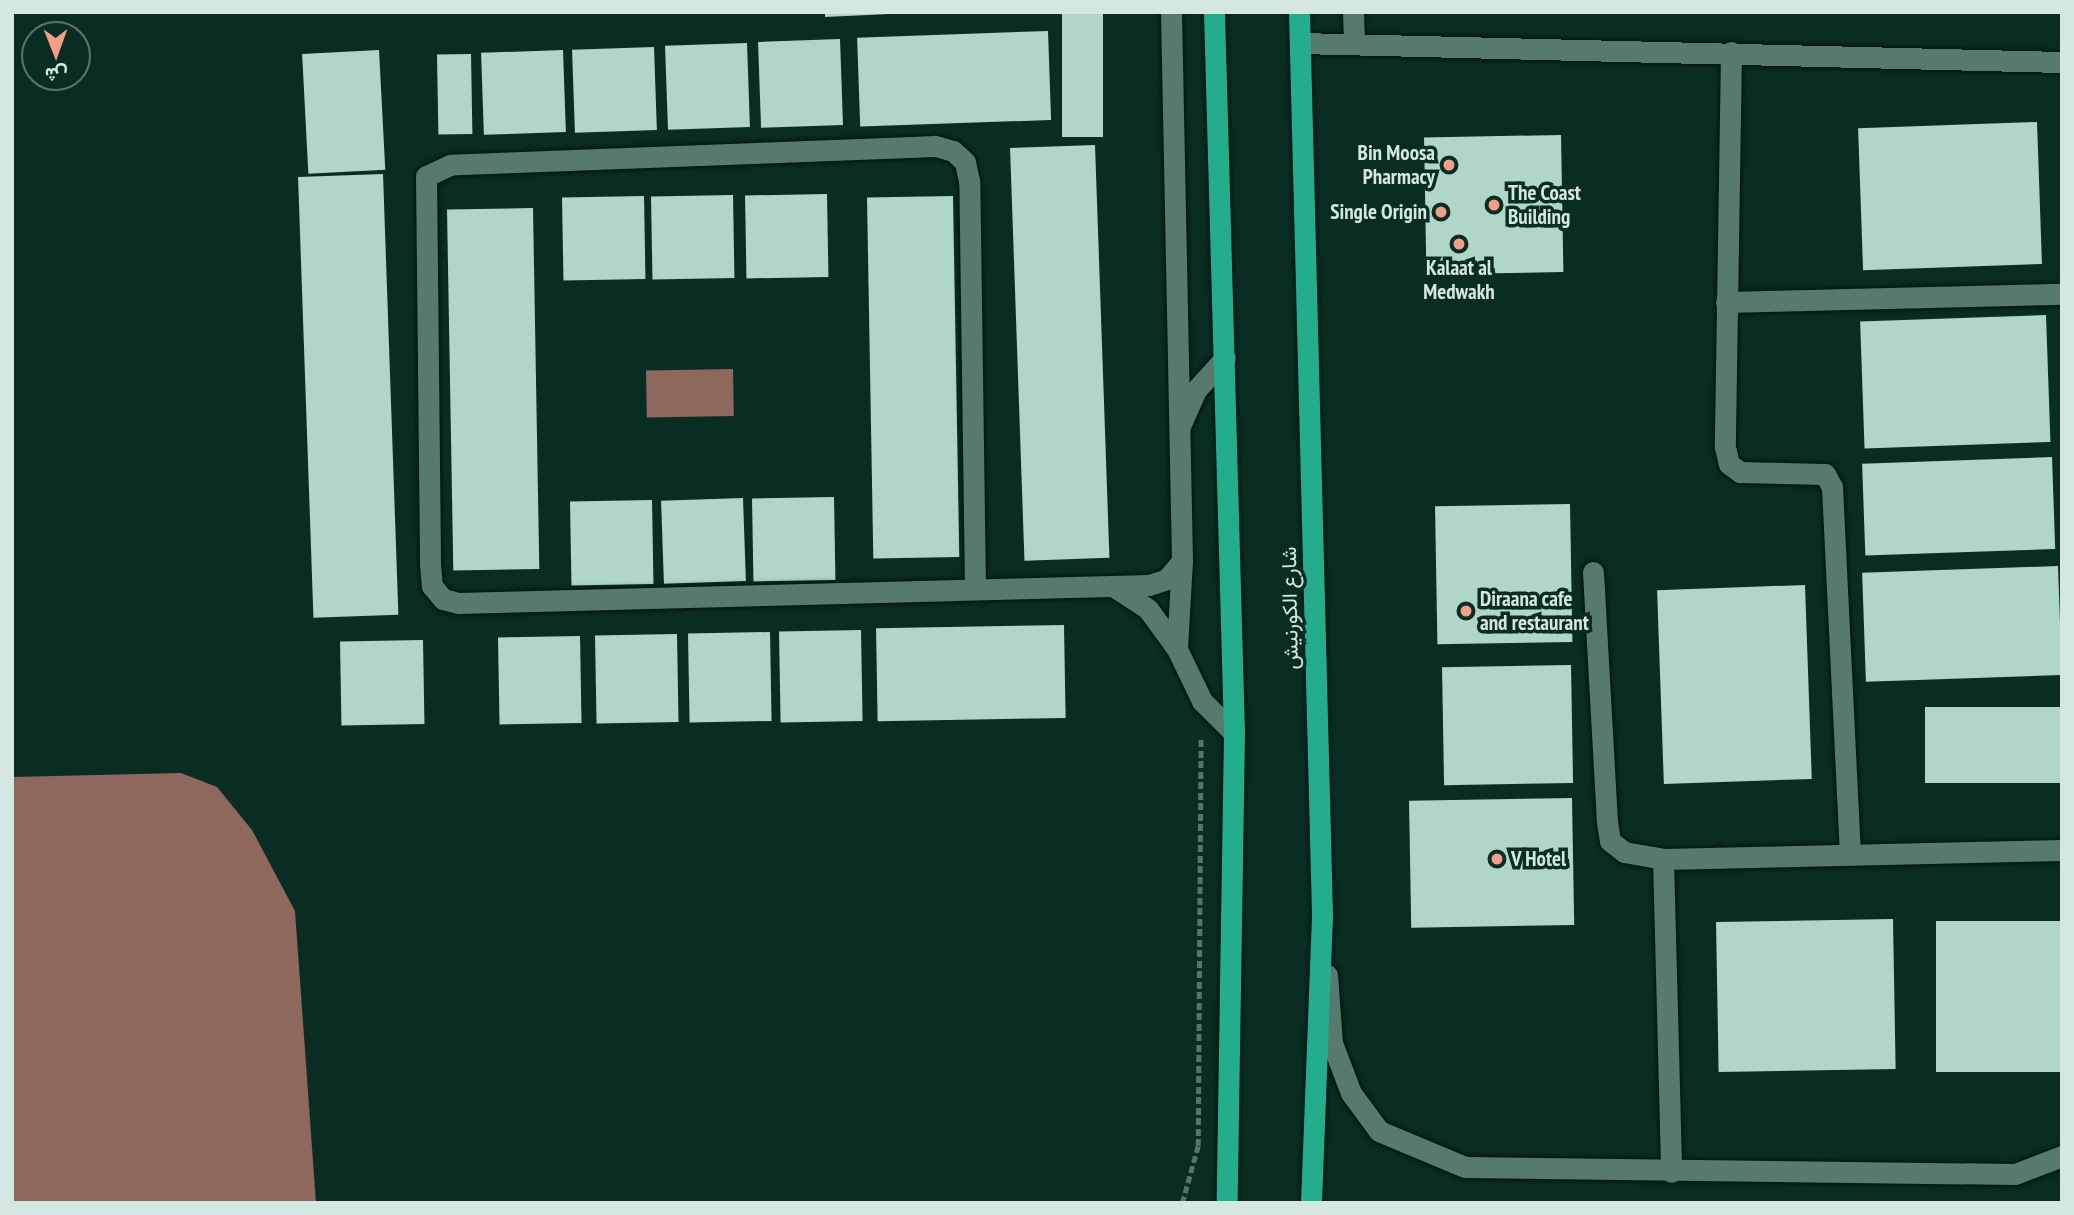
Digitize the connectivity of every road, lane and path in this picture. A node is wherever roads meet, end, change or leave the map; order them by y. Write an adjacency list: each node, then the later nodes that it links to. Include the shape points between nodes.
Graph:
1 (1171, 12): 12 (street)
2 (1214, 12): 11 (highway)
3 (1299, 12): 5 (highway, شارع الكورنيش)
4 (1353, 12): 6 (street)
5 (1300, 43): 6 (street); 22 (highway, شارع الكورنيش)
6 (1354, 44): 7 (street)
7 (1731, 52): 8 (street); 10 (street)
8 (2062, 62)
9 (2062, 294): 10 (street)
10 (1726, 302): 20 (street, via 1728,464 1740,472 1825,474 1832,487)
11 (1224, 358): 12 (street, via 1196,390); 18 (highway)
12 (1178, 431): 13 (street)
13 (1182, 561): 15 (street, via 1167,579); 17 (street)
14 (1593, 572): 21 (street, via 1610,841 1637,857)
15 (1113, 586): 16 (street); 17 (street, via 1148,609)
16 (975, 588): 16 (street, via 443,599 432,586 430,564 426,176 464,164 935,146 953,151 965,162 969,181)
17 (1177, 649): 18 (street, via 1202,701)
18 (1234, 733): 25 (highway)
19 (2062, 850): 20 (street)
20 (1850, 854): 21 (street)
21 (1663, 859): 24 (street)
22 (1322, 916): 24 (street, via 1332,1043 1351,1093 1378,1131 1465,1167); 26 (highway, شارع الكورنيش)
23 (2062, 1156): 24 (street, via 2015,1174)
24 (1671, 1172)
25 (1225, 1198)
26 (1311, 1203)

